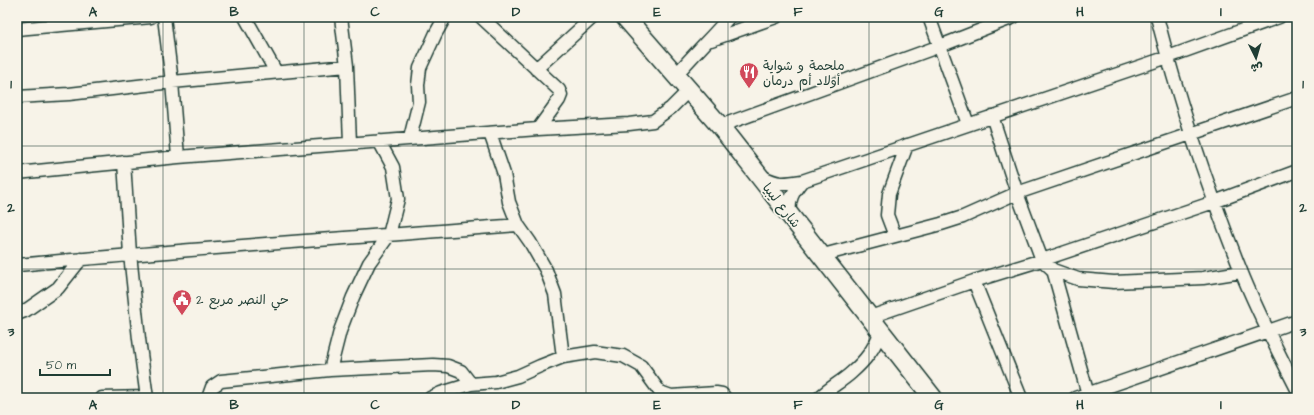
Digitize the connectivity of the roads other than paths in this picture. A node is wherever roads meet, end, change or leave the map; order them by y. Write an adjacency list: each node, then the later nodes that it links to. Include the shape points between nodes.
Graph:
1 (151, 17): 15 (street)
2 (164, 17): 23 (street)
3 (245, 17): 21 (street)
4 (341, 17): 19 (street)
5 (445, 17): 33 (street, via 420,68 419,102)
6 (481, 17): 20 (street)
7 (593, 17): 20 (street)
8 (625, 17): 22 (highway, شارع ليبيا)
9 (729, 17): 16 (street)
10 (776, 17): 16 (street)
11 (929, 17): 17 (street)
12 (1014, 17): 17 (street)
13 (1158, 17): 18 (street)
14 (1279, 17): 18 (street)
15 (17, 29)
16 (709, 40): 22 (street)
17 (940, 46): 28 (street); 29 (street)
18 (1168, 57): 27 (street); 32 (street)
19 (347, 66): 21 (street); 35 (street)
20 (536, 70): 30 (street, via 559,90 561,96)
21 (276, 72): 23 (street)
22 (676, 75): 24 (highway, شارع ليبيا)
23 (172, 82): 25 (street); 37 (street)
24 (689, 90): 29 (highway, شارع ليبيا); 30 (street, via 653,121)
25 (17, 98)
26 (1297, 98): 32 (street)
27 (992, 116): 28 (street); 43 (street)
28 (968, 124): 36 (street)
29 (720, 126): 41 (highway, شارع ليبيا)
30 (538, 129): 31 (street)
31 (490, 133): 33 (street); 46 (street)
32 (1192, 135): 43 (street); 44 (street)
33 (410, 138): 34 (street)
34 (379, 141): 35 (street); 47 (street, via 393,167 398,199)
35 (350, 143): 37 (street)
36 (907, 145): 42 (street); 48 (street, via 889,194 887,215)
37 (178, 157): 38 (street)
38 (124, 162): 40 (street); 49 (street)
39 (1297, 171): 44 (street)
40 (17, 173)
41 (758, 174): 42 (street, via 780,184); 45 (highway, شارع ليبيا)
42 (802, 180): 45 (street, via 790,200)
43 (1017, 193): 48 (street, via 963,217); 52 (street)
44 (1214, 202): 52 (street); 55 (street)
45 (791, 216): 50 (highway, شارع ليبيا)
46 (518, 225): 47 (street); 61 (street, via 546,270 555,294)
47 (389, 235): 49 (street); 62 (street, via 369,263 353,297 340,331)
48 (894, 236): 50 (street)
49 (130, 254): 51 (street); 67 (street)
50 (822, 255): 59 (highway, شارع ليبيا)
51 (81, 259): 53 (street); 57 (street, via 58,288 26,311)
52 (1042, 260): 54 (street); 56 (street)
53 (17, 265)
54 (1053, 270): 55 (street, via 1078,279 1114,282 1203,278); 66 (street)
55 (1241, 272): 60 (street)
56 (974, 281): 59 (street); 74 (street)
57 (17, 314)
58 (1297, 321): 60 (street)
59 (876, 324): 72 (street, via 876,345 870,354); 73 (highway, شارع ليبيا)
60 (1268, 331): 64 (street); 66 (street)
61 (563, 357): 63 (street, via 518,376 496,382); 71 (street, via 595,352 624,356 641,366 660,392 671,396 716,393 722,394)
62 (330, 370): 63 (street, via 448,366 461,371); 69 (street, via 221,381 212,387)
63 (471, 384): 65 (street)
64 (1297, 389)
65 (439, 396): 70 (street)
66 (1088, 396): 75 (street)
67 (147, 397): 68 (street)
68 (102, 398)
69 (208, 398)
70 (430, 398)
71 (725, 398)
72 (819, 398)
73 (933, 398)
74 (1021, 398)
75 (1075, 398)

